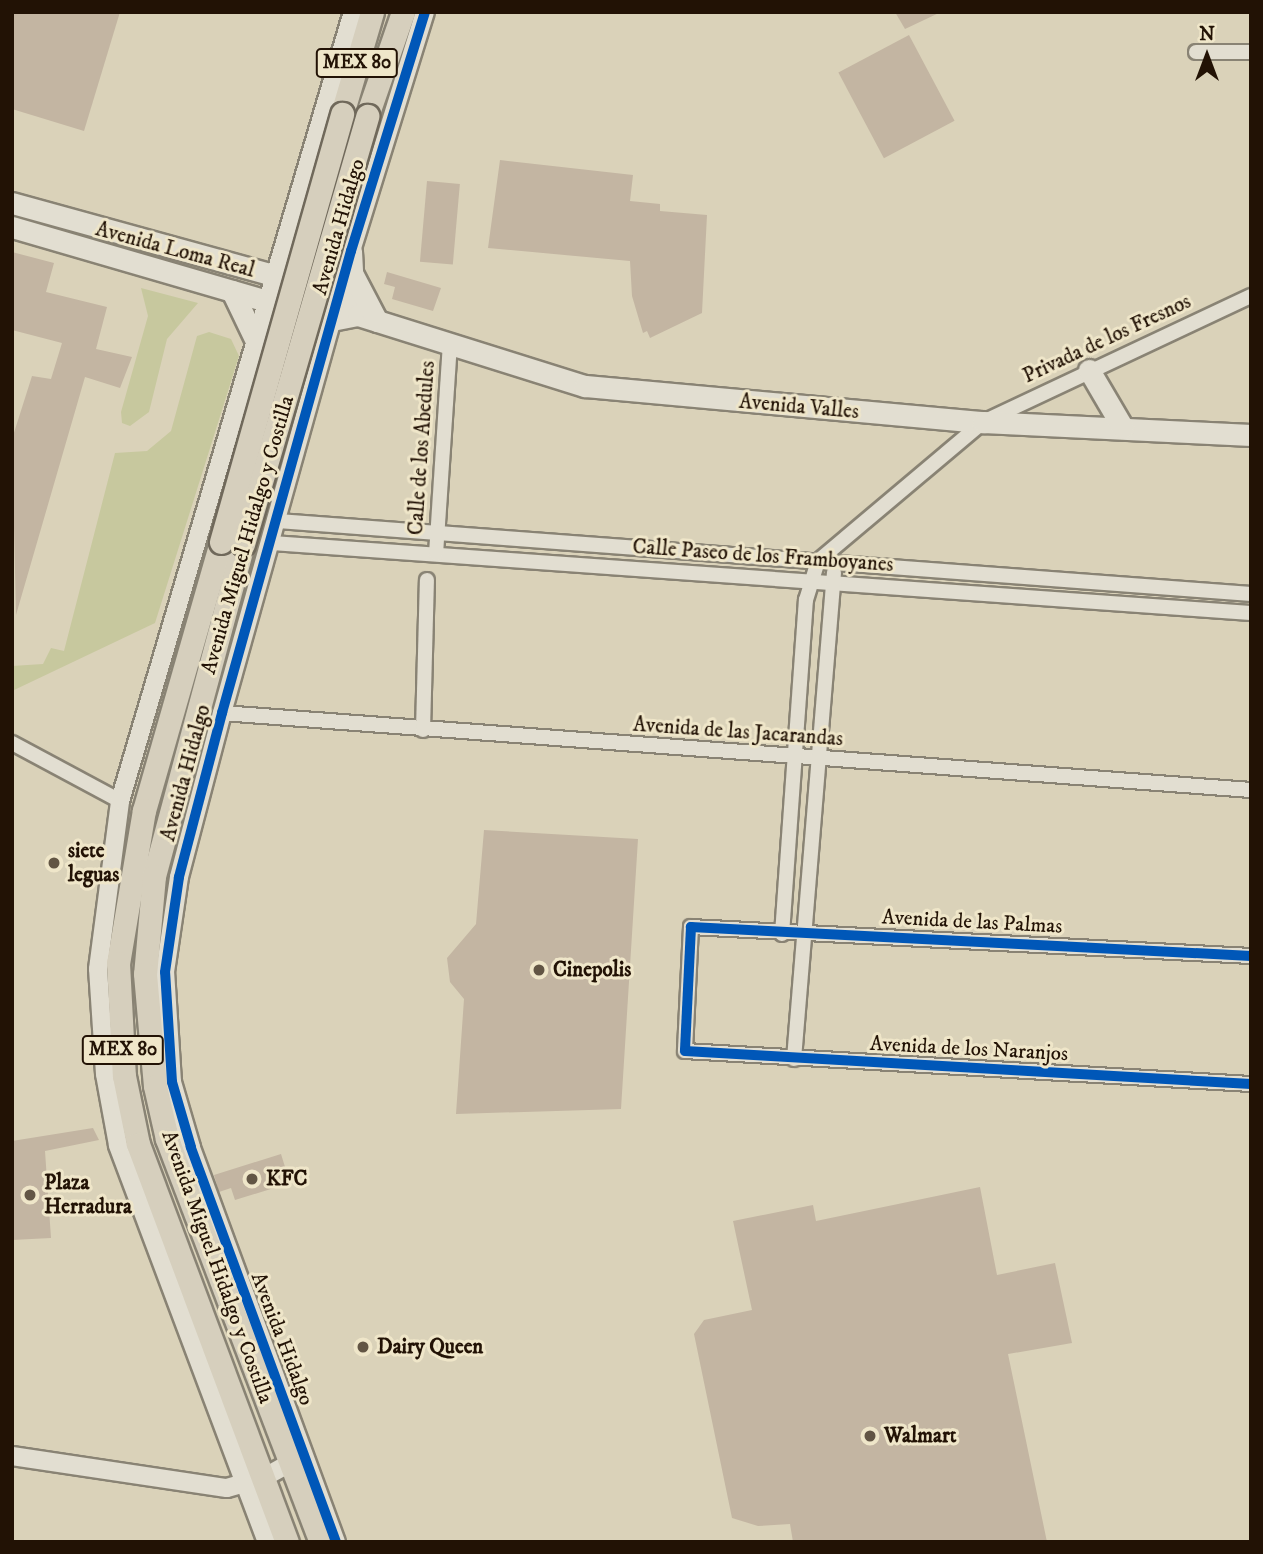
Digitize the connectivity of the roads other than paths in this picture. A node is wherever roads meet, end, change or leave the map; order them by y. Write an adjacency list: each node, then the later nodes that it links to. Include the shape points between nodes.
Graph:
1 (353, 12): 10 (street)
2 (372, 12): 29 (main road, Avenida Miguel Hidalgo y Costilla / MEX 80, bridge)
3 (403, 12): 29 (main road, Avenida Miguel Hidalgo y Costilla / MEX 80, bridge)
4 (425, 12): 9 (street, Avenida Hidalgo)
5 (1196, 52): 6 (street)
6 (1251, 52)
7 (12, 203): 12 (main road, Avenida Loma Real)
8 (12, 227): 13 (main road, Avenida Loma Real)
9 (351, 251): 11 (street, Avenida Hidalgo); 17 (main road, via 352,273)
10 (280, 254): 11 (street, via 308,271 334,276); 12 (street)
11 (345, 272): 14 (street, Avenida Hidalgo)
12 (273, 276): 14 (main road, Avenida Loma Real); 16 (street)
13 (232, 291): 16 (main road, Avenida Loma Real); 19 (main road)
14 (339, 293): 17 (main road); 18 (street, Avenida Hidalgo)
15 (1251, 296): 22 (street, Privada de los Fresnos)
16 (265, 303): 18 (main road, Avenida Loma Real); 19 (street)
17 (368, 319): 18 (main road, Avenida Valles); 20 (main road, Avenida Valles)
18 (332, 320): 21 (street, Avenida Hidalgo)
19 (256, 335): 21 (street, via 292,332); 47 (street)
20 (450, 345): 23 (main road, Avenida Valles, via 585,386); 28 (street, Calle de los Abedules)
21 (326, 346): 26 (street, Avenida Hidalgo)
22 (1089, 370): 23 (street, Privada de los Fresnos); 24 (main road)
23 (983, 422): 24 (main road, Avenida Valles); 31 (street, Privada de los Fresnos)
24 (1122, 428): 25 (main road, Avenida Valles)
25 (1251, 435)
26 (278, 521): 27 (street, Calle Paseo de los Framboyanes); 30 (street, Avenida Hidalgo)
27 (340, 525): 28 (street, Calle Paseo de los Framboyanes); 32 (street)
28 (437, 533): 33 (street, Calle de los Abedules); 34 (street, Calle Paseo de los Framboyanes)
29 (232, 543): 53 (main road, Avenida Miguel Hidalgo y Costilla / MEX 80, via 154,876 145,974); 57 (main road, Avenida Miguel Hidalgo y Costilla / MEX 80, via 144,810 118,963 124,1076 138,1144)
30 (272, 543): 32 (street, Calle Paseo de los Framboyanes); 41 (street, Avenida Hidalgo)
31 (843, 544): 34 (street, Privada de los Fresnos); 35 (street)
32 (341, 547): 33 (street, Calle Paseo de los Framboyanes)
33 (436, 554): 37 (street, Calle Paseo de los Framboyanes)
34 (818, 561): 35 (street, Calle Paseo de los Framboyanes); 37 (street)
35 (838, 563): 38 (street); 39 (street, Calle Paseo de los Framboyanes)
36 (427, 580): 42 (street)
37 (809, 580): 38 (street, Calle Paseo de los Framboyanes); 44 (street)
38 (831, 582): 40 (street, Calle Paseo de los Framboyanes); 45 (street)
39 (1251, 594)
40 (1251, 613)
41 (222, 713): 42 (street, Avenida de las Jacarandas); 53 (street, Avenida Hidalgo, via 178,877 165,972)
42 (423, 730): 44 (street, Avenida de las Jacarandas)
43 (12, 743): 47 (street)
44 (795, 757): 45 (street, Avenida de las Jacarandas); 49 (street)
45 (821, 759): 46 (street, Avenida de las Jacarandas); 48 (street)
46 (1251, 790)
47 (120, 801): 57 (street, via 98,970 108,1105 118,1146)
48 (806, 932): 49 (street, Avenida de las Palmas); 50 (street, Avenida de las Palmas); 52 (street)
49 (782, 934): 51 (street, Avenida de las Palmas, via 691,927)
50 (1251, 956)
51 (685, 1051): 52 (street, Avenida de los Naranjos)
52 (794, 1059): 54 (street, Avenida de los Naranjos)
53 (164, 1084): 56 (main road, Avenida Miguel Hidalgo y Costilla / MEX 80, via 167,1139); 61 (street, Avenida Hidalgo)
54 (1251, 1084)
55 (12, 1456): 57 (street, via 227,1488)
56 (290, 1463): 57 (street); 60 (main road, Avenida Miguel Hidalgo y Costilla / MEX 80)
57 (255, 1480): 58 (street); 59 (main road, Avenida Miguel Hidalgo y Costilla / MEX 80)
58 (267, 1542)
59 (287, 1542)
60 (321, 1542)
61 (336, 1542)

